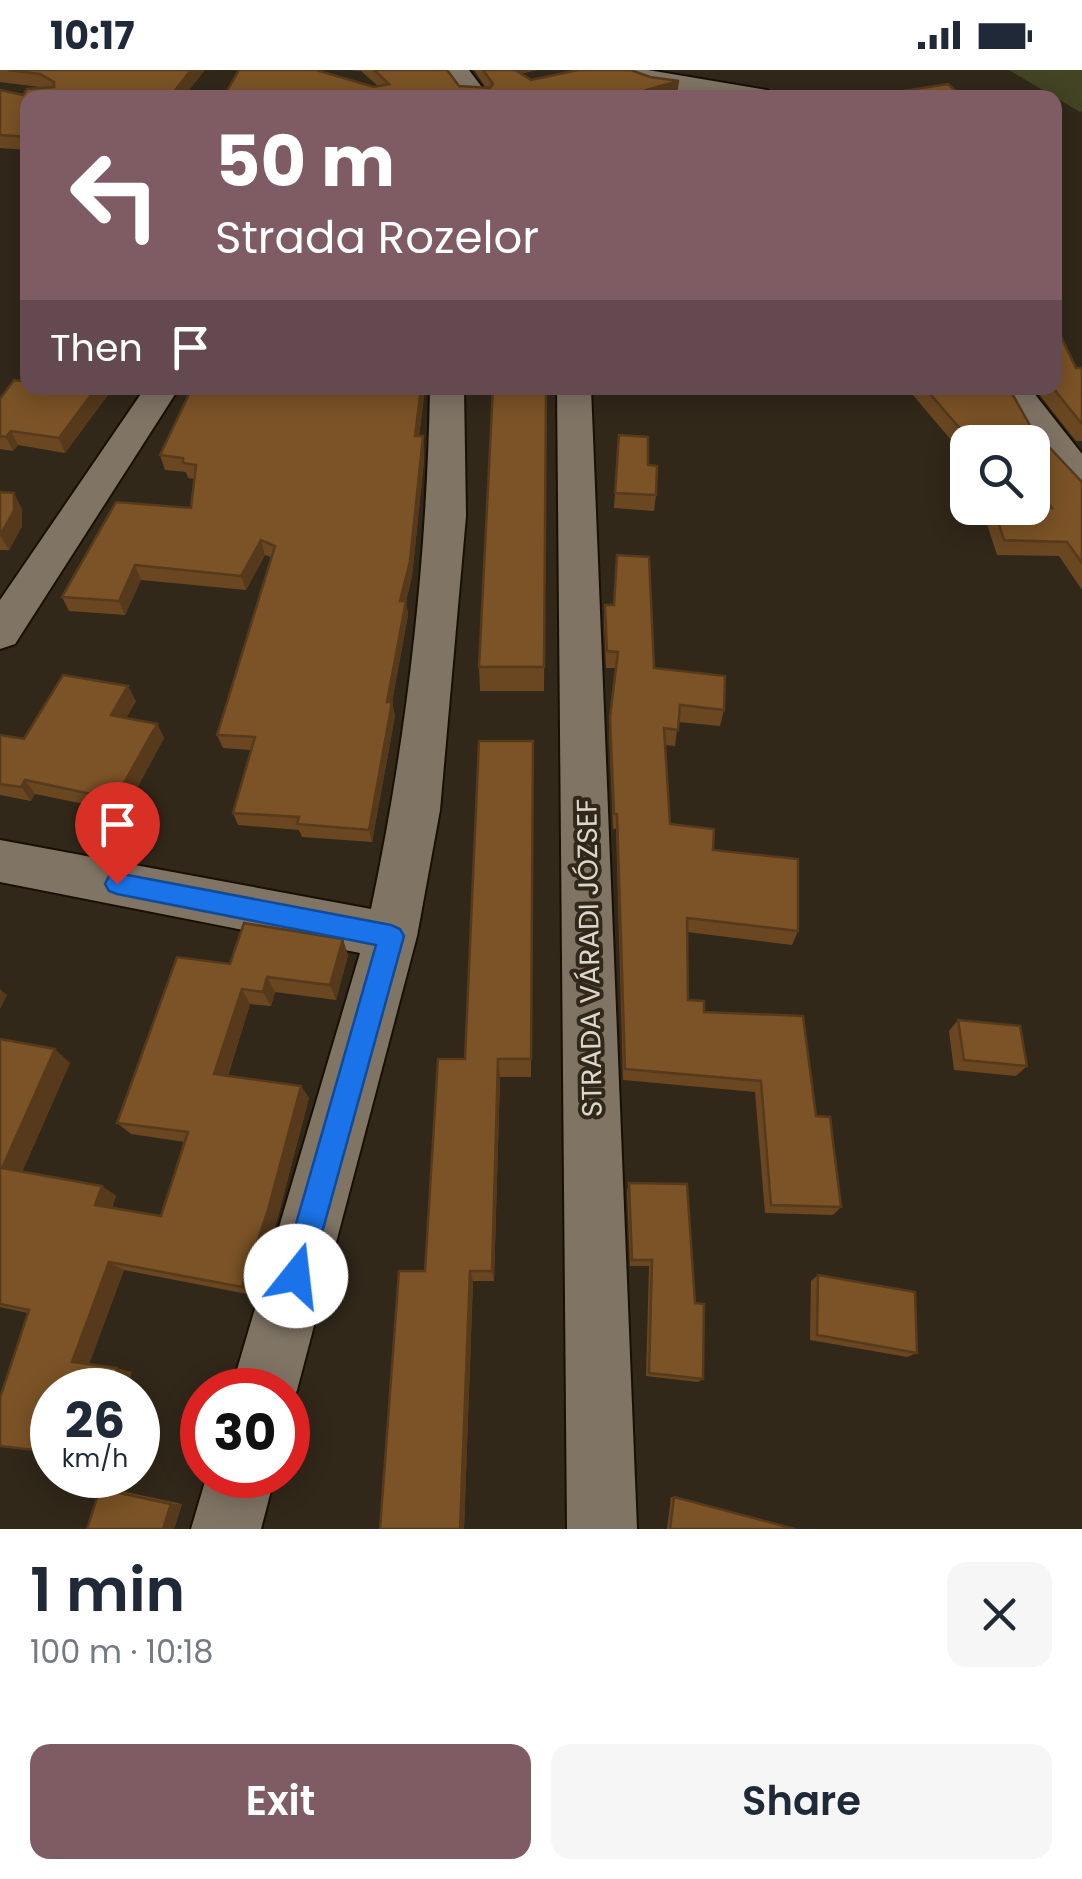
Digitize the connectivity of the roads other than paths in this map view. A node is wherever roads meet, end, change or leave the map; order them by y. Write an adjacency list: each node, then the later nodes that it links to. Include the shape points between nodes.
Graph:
1 (623, 70): 2 (street)
2 (711, 90)
3 (157, 395): 8 (street)
4 (447, 395): 10 (street, via 447,516 428,714)
5 (574, 395): 14 (street, STRADA VÁRADI JÓZSEF)
6 (1018, 395): 7 (street)
7 (1082, 477)
8 (0, 633)
9 (0, 861): 10 (street)
10 (391, 936): 11 (street)
11 (270, 1368)
12 (234, 1498): 13 (street)
13 (226, 1529)
14 (602, 1529)

